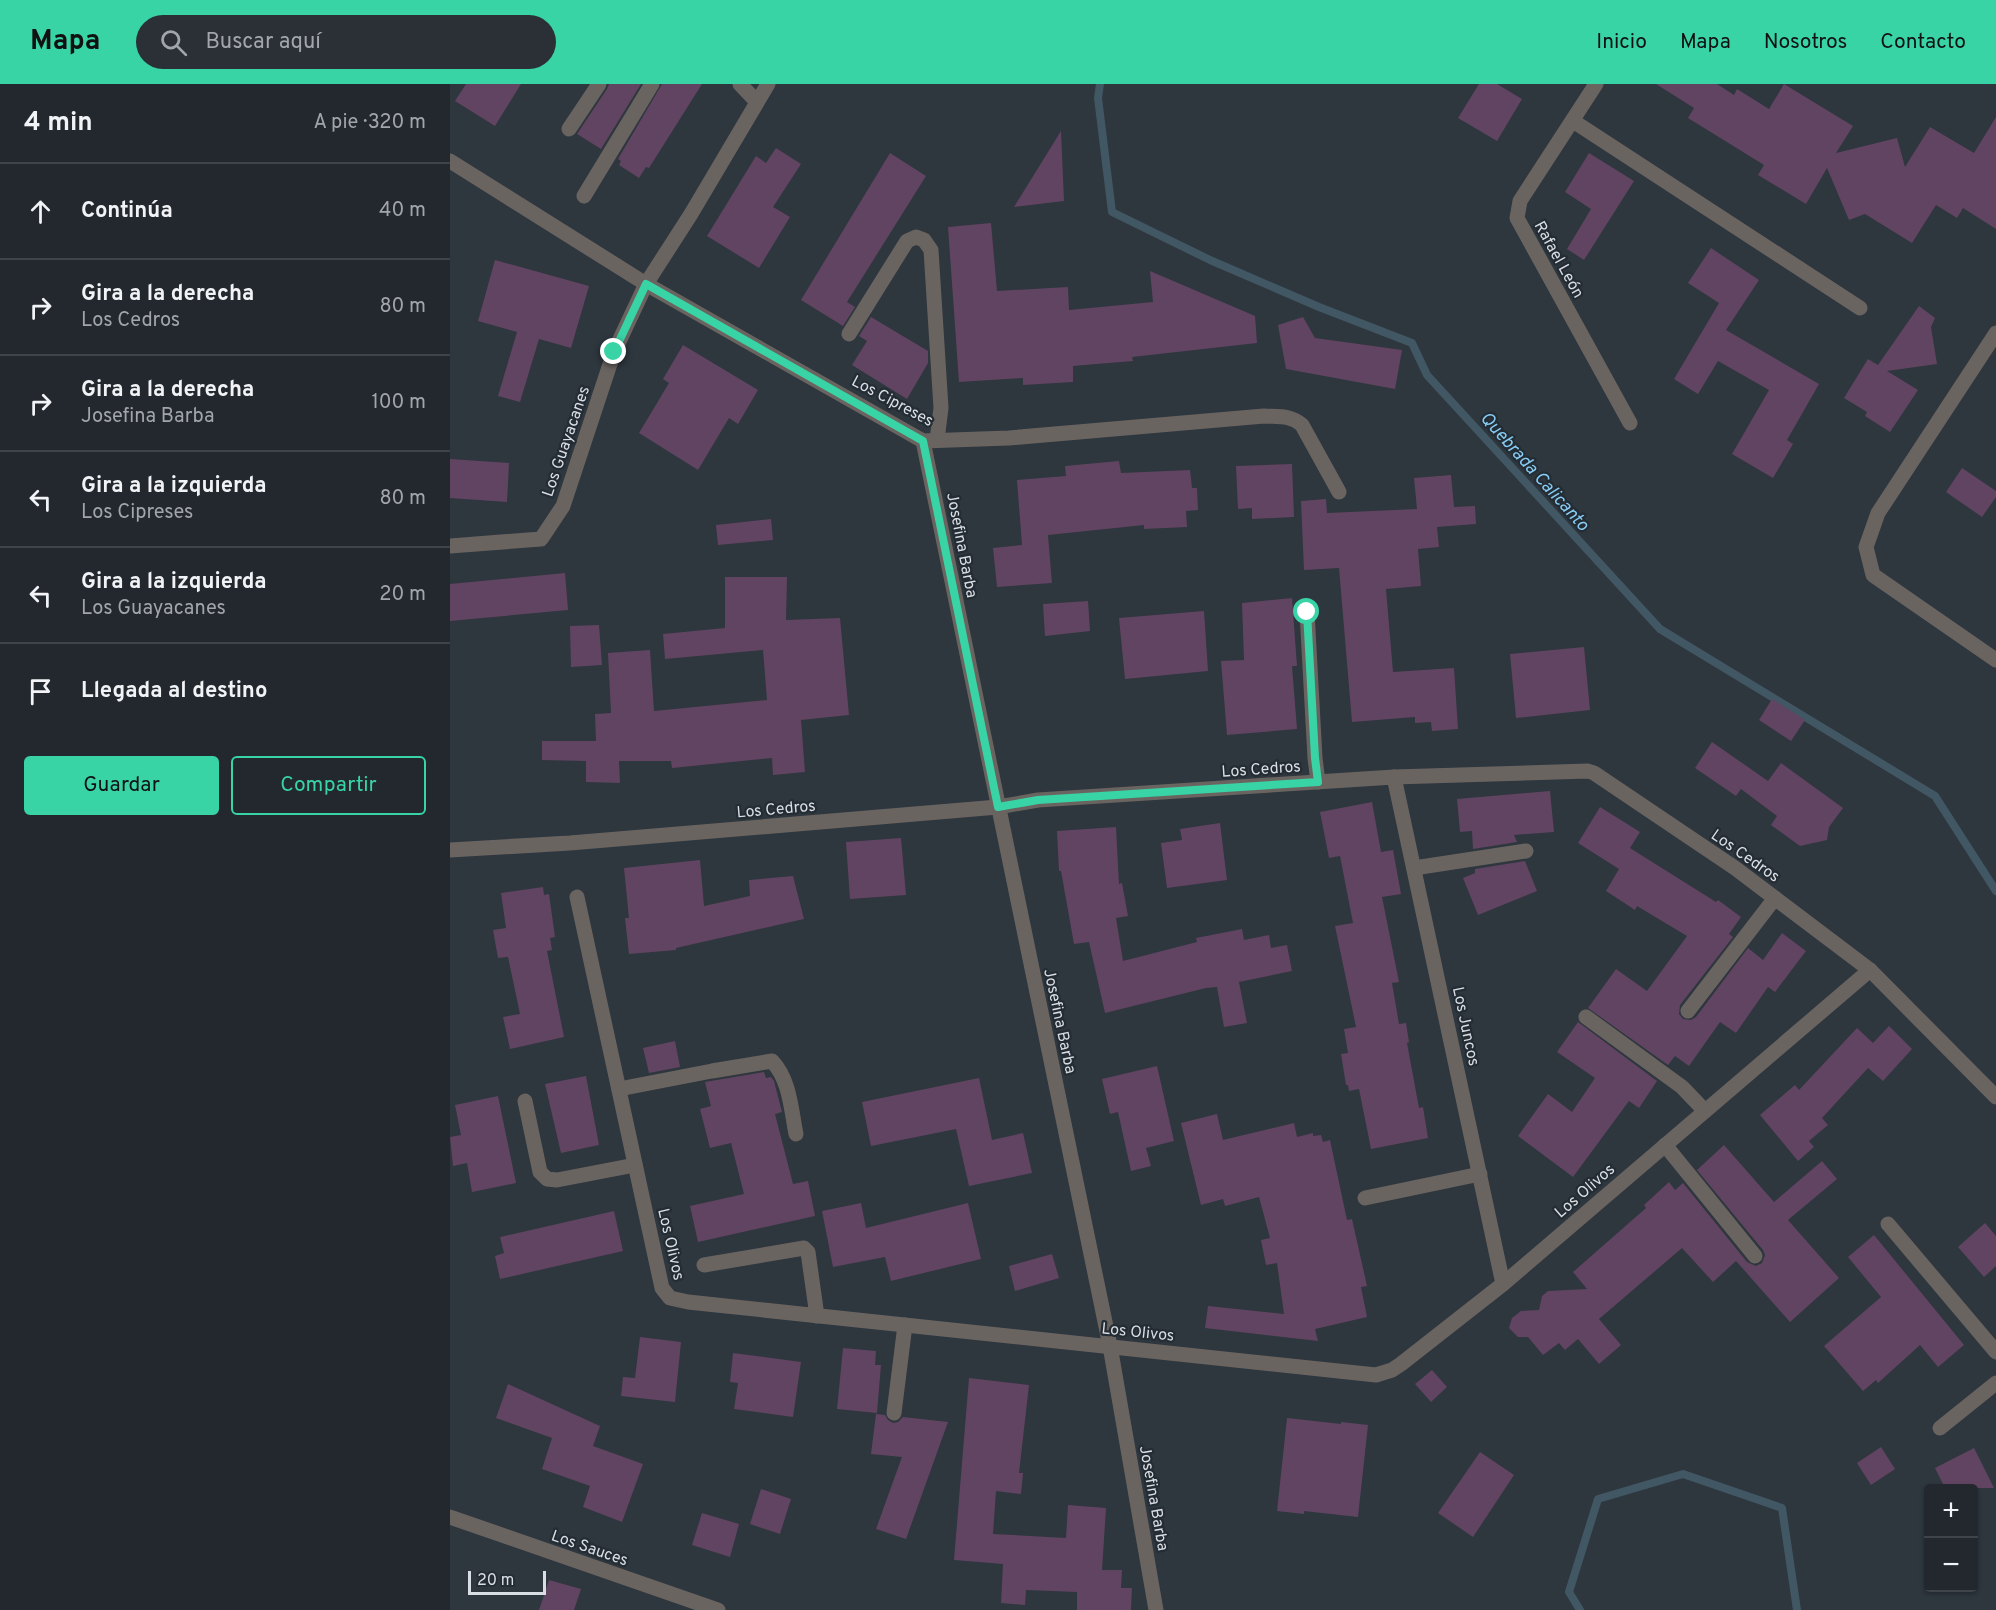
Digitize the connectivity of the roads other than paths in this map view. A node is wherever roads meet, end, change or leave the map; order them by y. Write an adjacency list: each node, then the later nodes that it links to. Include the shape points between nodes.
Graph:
1 (599, 84): 8 (street)
2 (652, 84): 10 (street)
3 (740, 84): 6 (street)
4 (768, 84): 6 (street, Los Guayacanes)
5 (1596, 84): 7 (street, Rafael León)
6 (757, 102): 11 (street, Los Guayacanes)
7 (1573, 121): 12 (street); 15 (street, Rafael León, via 1520,201 1517,218)
8 (569, 129)
9 (450, 161): 11 (street, Los Cipreses)
10 (584, 196)
11 (646, 284): 16 (street, Los Cipreses); 18 (street, Los Guayacanes, via 614,352 563,507 541,539)
12 (1860, 308)
13 (849, 334): 16 (street, Josefina Barba, via 907,241 916,237 924,240 931,250 941,408)
14 (1993, 343): 20 (street, via 1878,513 1866,547 1873,575)
15 (1630, 423)
16 (930, 441): 17 (street, Los Cipreses, via 1284,417 1302,425); 23 (street, Josefina Barba)
17 (1339, 492)
18 (450, 546)
19 (1307, 612): 22 (street)
20 (1996, 660)
21 (1394, 777): 22 (street, Los Cedros); 26 (street, Los Juncos); 28 (street, Los Cedros, via 1591,772)
22 (1318, 782): 23 (street, Los Cedros, via 1038,800)
23 (998, 807): 24 (street, Los Cedros); 47 (street, Josefina Barba)
24 (450, 850)
25 (1526, 851): 26 (street)
26 (1414, 868): 39 (street, Los Juncos)
27 (577, 897): 32 (street, Los Olivos)
28 (1775, 898): 29 (street, Los Cedros); 30 (street)
29 (1870, 970): 33 (street, Los Cedros); 35 (street, Los Olivos)
30 (1688, 1011)
31 (1586, 1017): 35 (street, via 1682,1087)
32 (619, 1089): 36 (street, via 772,1061 786,1081); 38 (street, Los Olivos)
33 (1996, 1097)
34 (525, 1101): 38 (street, via 540,1172 547,1179)
35 (1705, 1111): 37 (street, Los Olivos)
36 (796, 1134)
37 (1665, 1144): 42 (street); 44 (street, Los Olivos)
38 (635, 1165): 45 (street, Los Olivos, via 662,1288 670,1298)
39 (1480, 1174): 40 (street); 44 (street, Los Juncos)
40 (1365, 1198)
41 (1888, 1224): 48 (street)
42 (1755, 1256)
43 (704, 1265): 45 (street, via 804,1248 808,1252)
44 (1503, 1284): 47 (street, Los Olivos, via 1401,1364 1376,1375)
45 (817, 1316): 46 (street, Los Olivos)
46 (904, 1325): 47 (street, Los Olivos); 50 (street)
47 (1110, 1346): 54 (street, Josefina Barba)
48 (1996, 1352)
49 (1996, 1383): 51 (street)
50 (894, 1413)
51 (1940, 1428)
52 (450, 1517): 53 (street, Los Sauces)
53 (718, 1610)
54 (1156, 1610)

